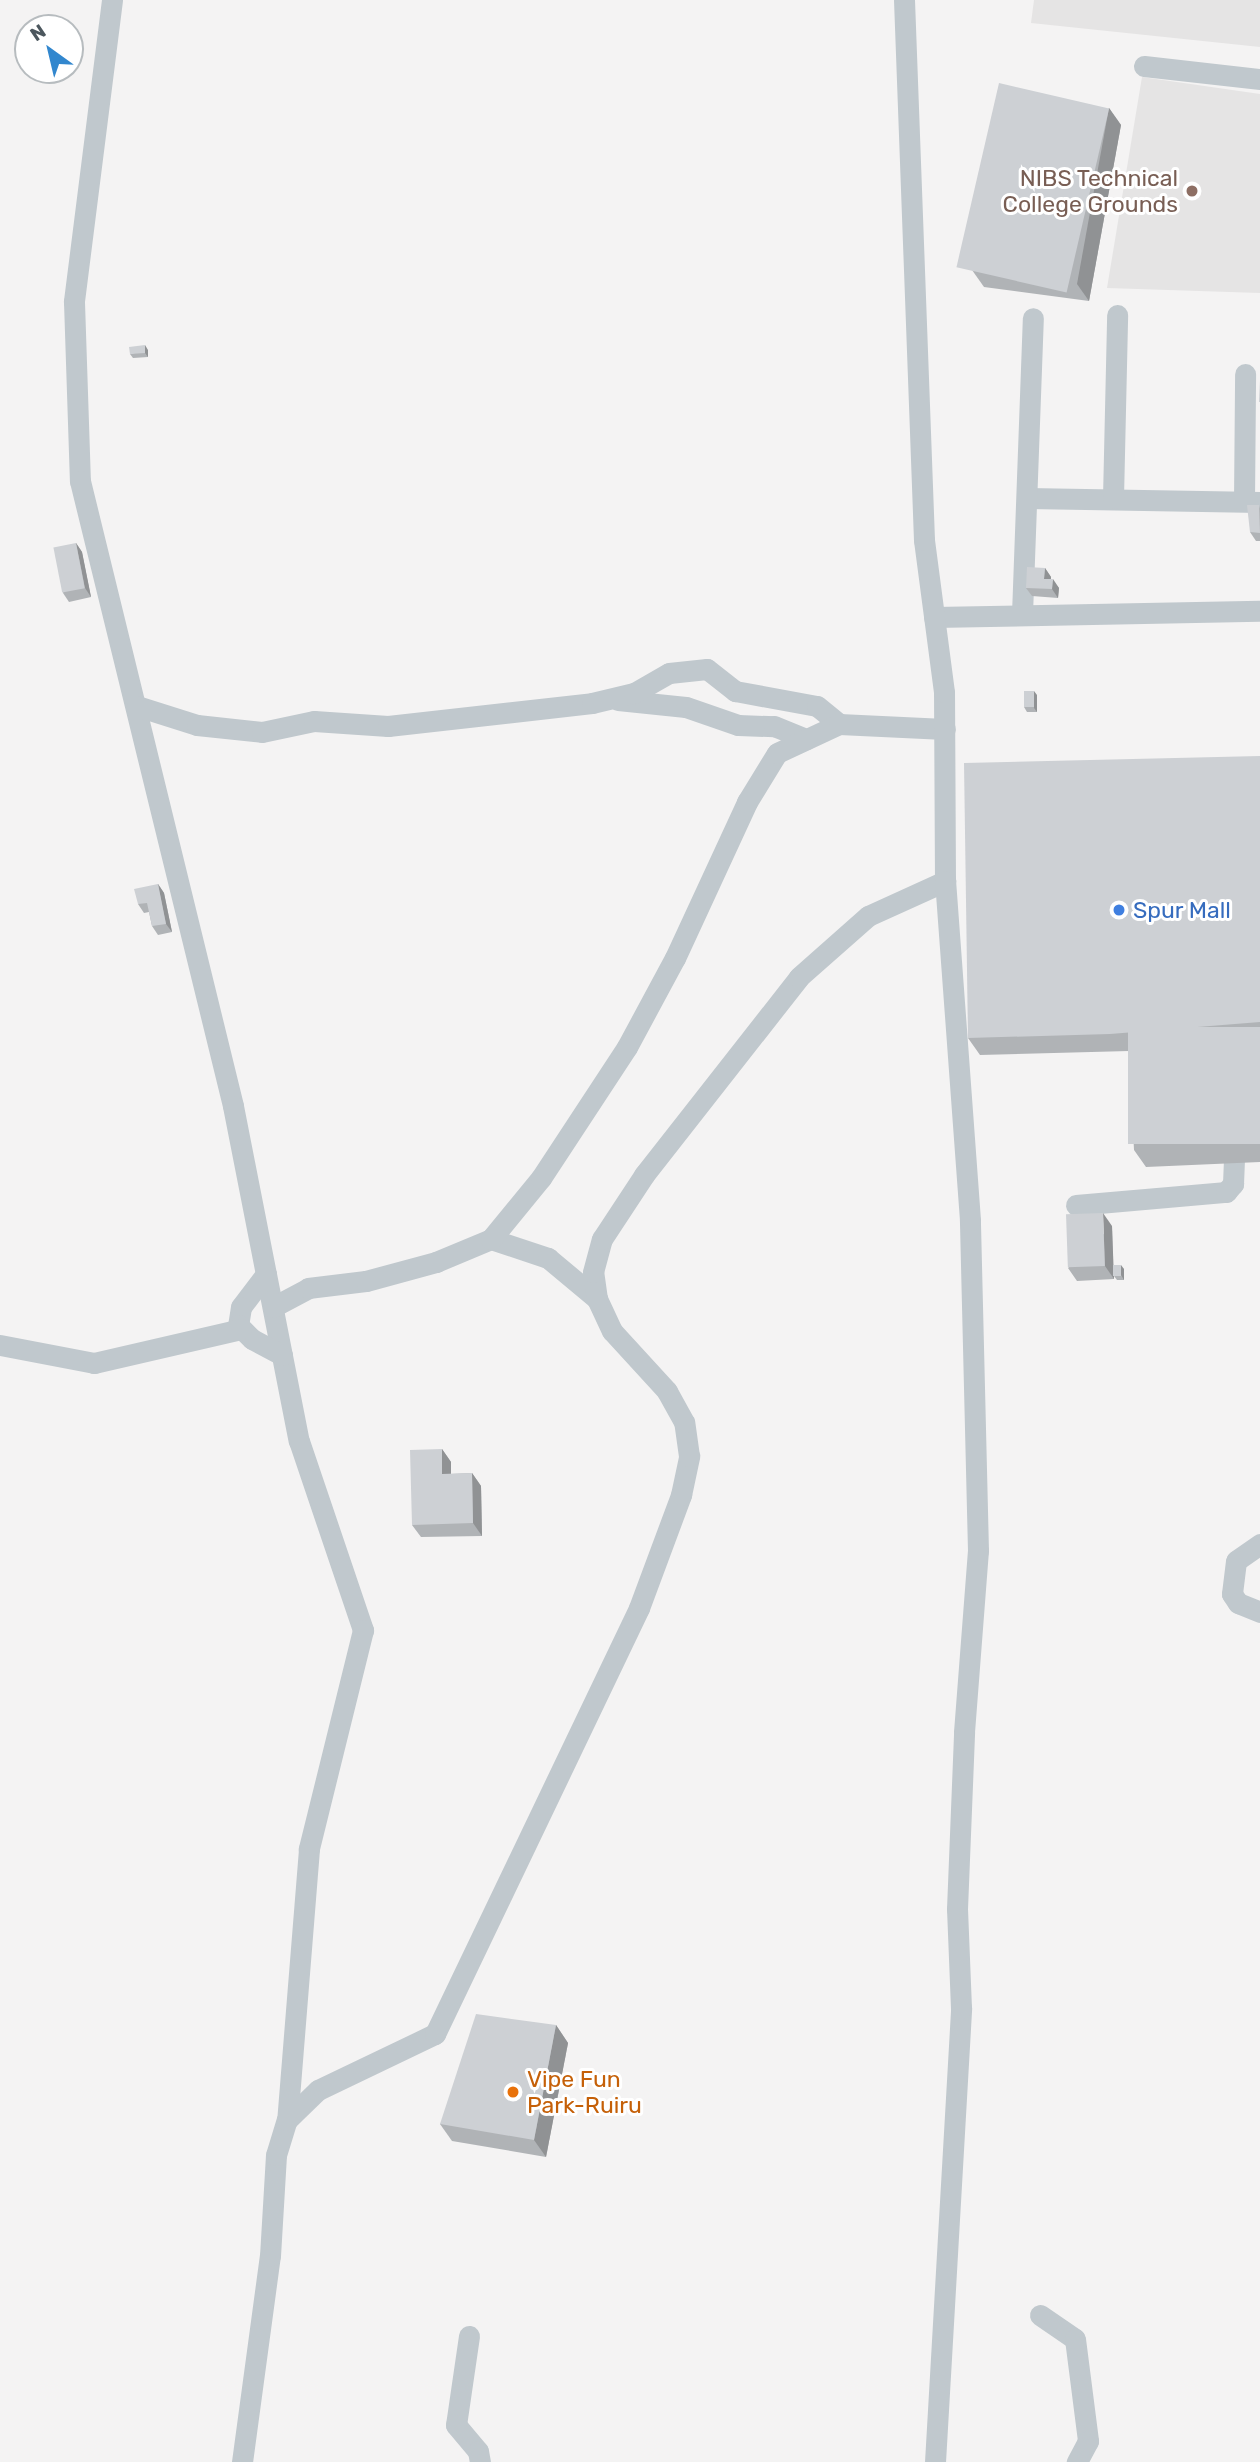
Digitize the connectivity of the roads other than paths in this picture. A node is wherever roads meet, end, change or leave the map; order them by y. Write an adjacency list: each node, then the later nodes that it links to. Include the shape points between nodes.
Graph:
1 (112, 0): 15 (street, via 74,302 80,481)
2 (904, 0): 13 (street, via 913,332 924,540)
3 (1144, 66): 4 (street)
4 (1260, 79)
5 (1117, 315): 9 (street)
6 (1032, 318): 8 (street)
7 (1245, 374): 10 (street)
8 (1027, 498): 9 (street); 12 (street)
9 (1113, 498): 10 (street)
10 (1252, 501)
11 (1260, 611): 12 (street)
12 (1022, 614): 13 (street)
13 (934, 617): 17 (street)
14 (609, 699): 15 (street, via 474,720 388,726 314,721 262,732 197,725); 16 (street, via 634,693 669,673 707,669 735,691 817,706); 18 (street, via 686,708 738,725 774,726)
15 (137, 706): 25 (street, via 233,1106)
16 (839, 724): 17 (street); 18 (street)
17 (944, 729): 19 (street)
18 (807, 739): 24 (street, via 778,753 747,802 675,958 627,1047 541,1178)
19 (945, 763): 20 (street); 21 (street)
20 (970, 763)
21 (946, 881): 26 (street, via 868,916 799,977 644,1175 601,1239 593,1272); 38 (street, via 970,1220 978,1551 964,1732 957,1909 961,2008)
22 (1236, 1107): 23 (street, via 1233,1184 1226,1192)
23 (1076, 1205)
24 (491, 1239): 26 (street, via 548,1258); 27 (street, via 425,1266 366,1281 308,1288)
25 (266, 1274): 27 (street); 28 (street, via 237,1317)
26 (597, 1299): 33 (street, via 612,1331 667,1391 686,1433 689,1456 681,1495 644,1595 435,2034 318,2090)
27 (273, 1307): 30 (street)
28 (241, 1329): 29 (street, via 94,1363); 30 (street)
29 (0, 1345)
30 (282, 1355): 33 (street, via 299,1441 363,1630 309,1849)
31 (1260, 1544): 32 (street, via 1237,1561 1232,1577 1232,1594 1238,1603)
32 (1260, 1612)
33 (287, 2120): 36 (street, via 276,2155 271,2256)
34 (1040, 2315): 39 (street, via 1074,2339 1088,2441)
35 (469, 2336): 37 (street, via 456,2425 478,2451)
36 (242, 2462)
37 (480, 2462)
38 (935, 2462)
39 (1077, 2462)

